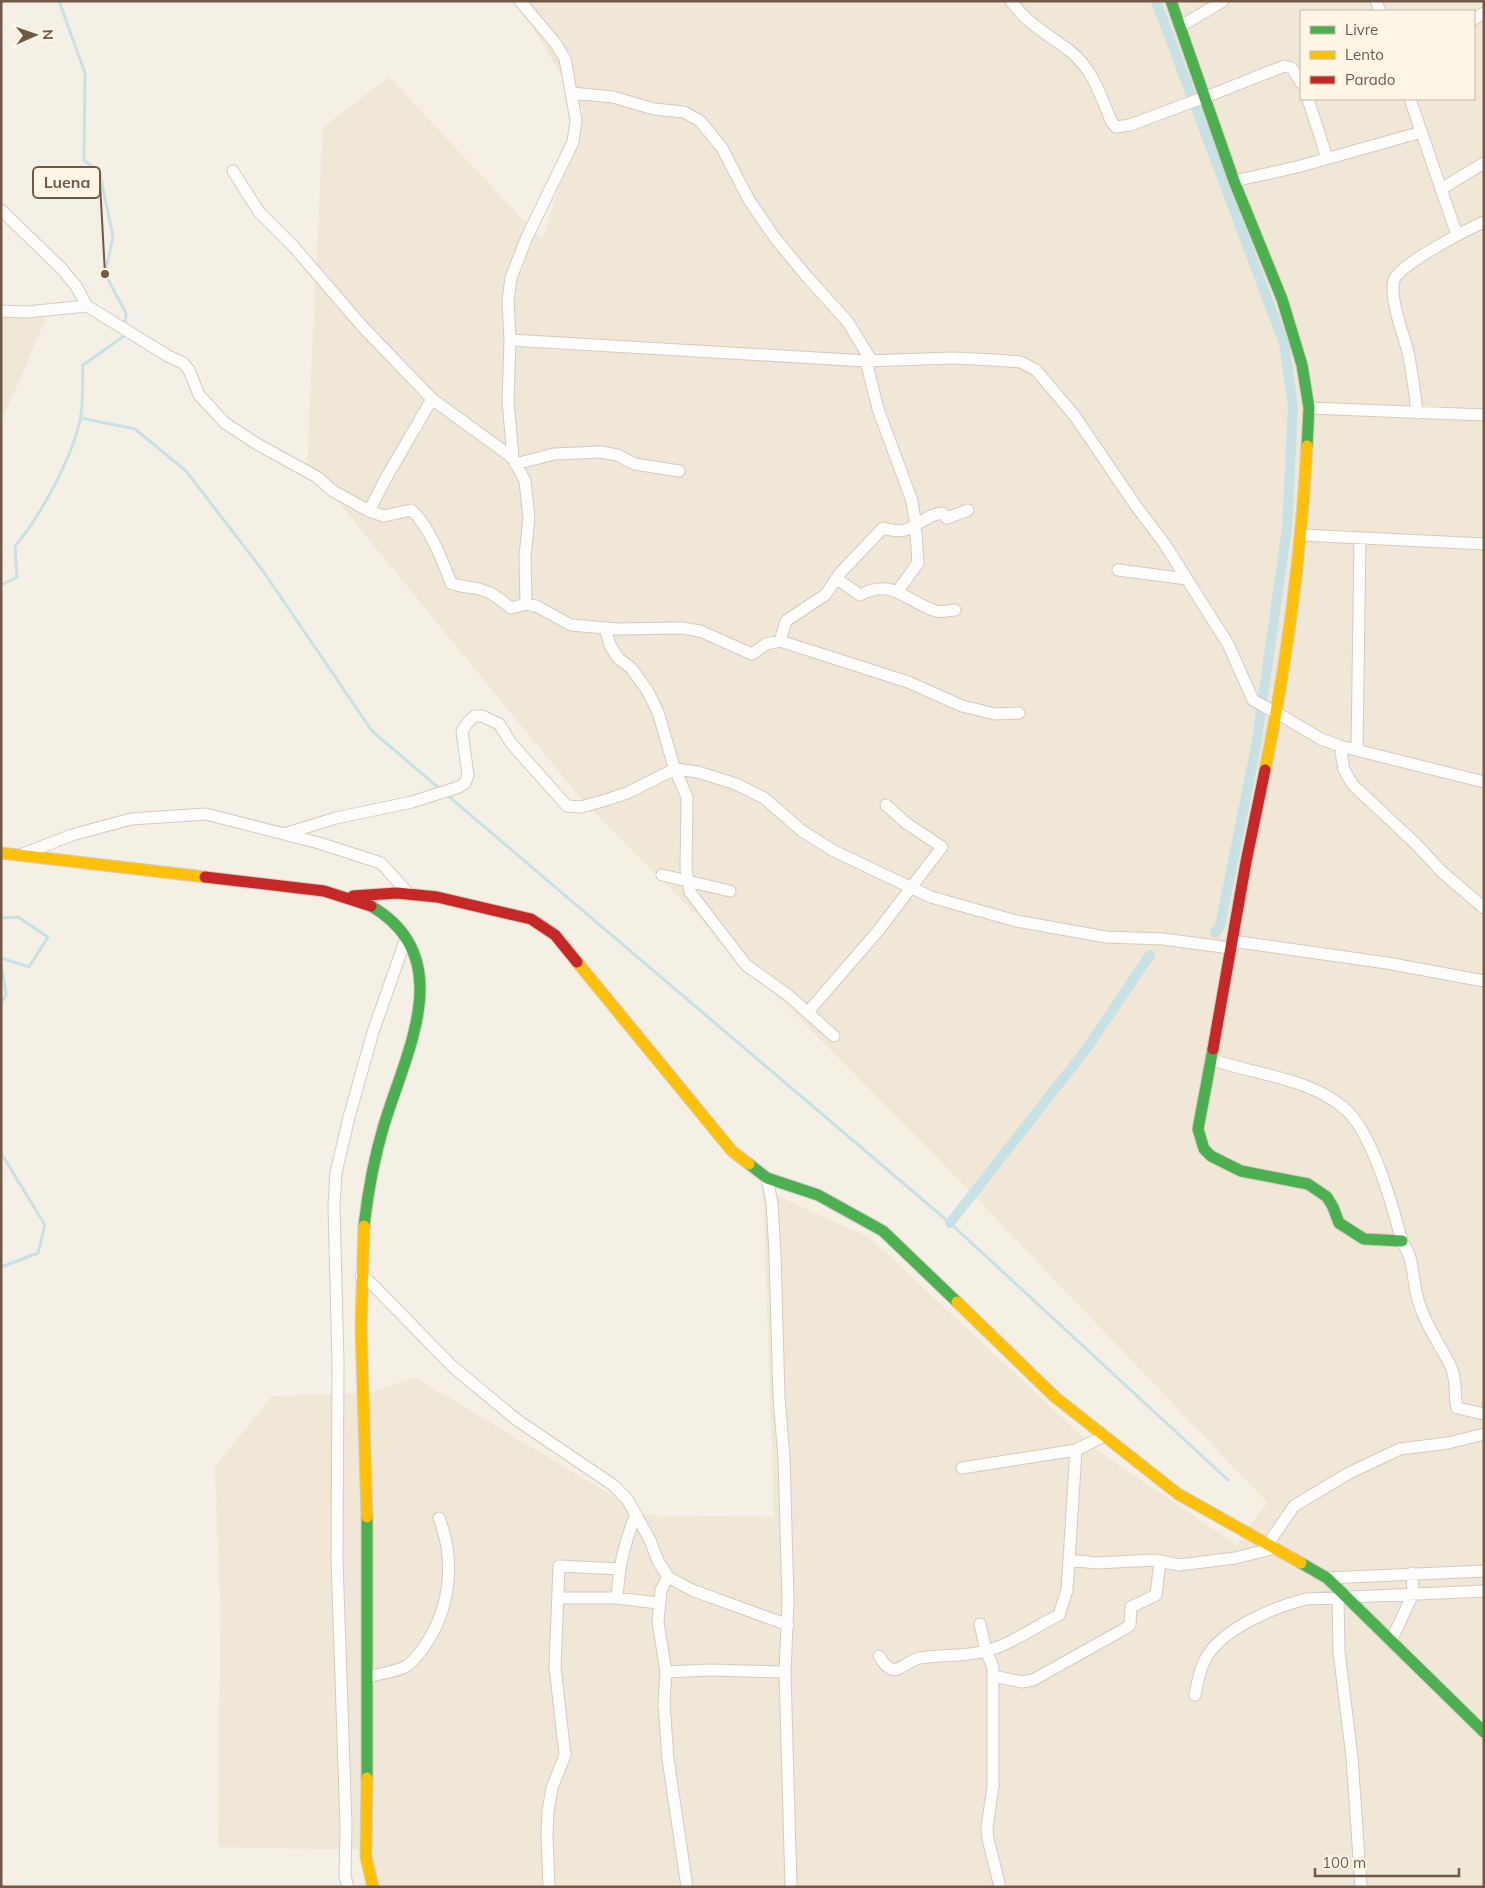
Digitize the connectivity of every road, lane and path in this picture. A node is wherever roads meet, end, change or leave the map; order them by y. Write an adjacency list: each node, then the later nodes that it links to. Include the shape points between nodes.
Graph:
1 (520, 1): 7 (street, via 560,52 568,72)
2 (1012, 1): 8 (street, via 1028,22 1071,52 1091,74 1116,127 1125,127)
3 (1170, 1): 5 (street)
4 (1223, 1): 5 (street)
5 (1180, 26): 8 (street)
6 (1300, 81): 8 (street, via 1292,68 1284,66)
7 (571, 93): 22 (street, via 576,129 573,142 544,197 511,278 508,301); 23 (street, via 623,99 654,109 690,113 700,121 722,148 765,224 797,266 847,321)
8 (1205, 97): 15 (street)
9 (1308, 100): 12 (street)
10 (1410, 100): 11 (street)
11 (1422, 132): 12 (street); 16 (street)
12 (1327, 158): 15 (street)
13 (1484, 163): 16 (street)
14 (233, 171): 24 (street, via 259,212 294,246 362,326)
15 (1234, 181): 25 (street, via 1282,300 1302,365)
16 (1441, 189): 19 (street)
17 (1, 210): 20 (street, via 61,268)
18 (1484, 222): 19 (street)
19 (1457, 235): 26 (street, via 1404,268 1394,281 1394,301 1408,352)
20 (87, 306): 21 (street, via 27,312); 31 (street, via 183,363 199,394 225,422)
21 (1, 311)
22 (510, 340): 23 (street); 28 (street, via 508,401)
23 (869, 360): 32 (street, via 878,409 912,501); 38 (street, via 994,360 1021,362 1036,370 1074,415)
24 (432, 399): 28 (street); 31 (street)
25 (1309, 408): 26 (street); 33 (street)
26 (1417, 413): 27 (street)
27 (1484, 415)
28 (514, 461): 29 (street, via 554,454 601,452 635,464); 40 (street, via 525,481 529,518 525,556)
29 (679, 471)
30 (968, 510): 32 (street, via 947,518 942,513 932,515)
31 (370, 511): 40 (street, via 384,516 411,510 441,555 451,583 490,592 511,608)
32 (915, 527): 37 (street, via 906,531 883,528); 39 (street, via 918,563)
33 (1302, 535): 34 (street); 45 (street)
34 (1360, 538): 35 (street); 47 (street)
35 (1484, 544)
36 (1118, 570): 38 (street)
37 (836, 579): 39 (street, via 860,594 873,588 889,588); 43 (street, via 825,596 786,621)
38 (1188, 579): 45 (street, via 1228,644 1253,700)
39 (897, 592): 41 (street, via 937,612)
40 (526, 604): 42 (street, via 555,614 571,625)
41 (955, 610)
42 (605, 628): 43 (street, via 700,631 752,654 766,644); 48 (street, via 610,646 647,690 658,712)
43 (780, 641): 44 (street, via 908,682 962,706 982,712)
44 (1019, 713)
45 (1276, 713): 46 (street); 61 (street)
46 (1340, 746): 47 (street); 59 (street, via 1344,770 1353,785)
47 (1356, 750): 49 (street)
48 (675, 769): 51 (street, via 627,793 581,807 567,806 511,743 499,724 475,716 462,731 468,774 465,783 459,787); 54 (street, via 687,797); 55 (street, via 698,772 736,784 764,798 802,832)
49 (1484, 782)
50 (886, 805): 55 (street, via 942,847)
51 (284, 834): 52 (street, via 206,814 140,819 72,835); 57 (street, via 381,863)
52 (12, 854): 58 (street)
53 (662, 876): 54 (street)
54 (686, 881): 56 (street); 63 (street, via 697,903 738,956)
55 (910, 889): 61 (street, via 1040,926 1106,937); 63 (street)
56 (730, 891)
57 (409, 894): 58 (street); 66 (street, via 491,908 531,919 555,935 732,1151)
58 (353, 896): 60 (street, via 388,915)
59 (1484, 908)
60 (406, 938): 68 (street, via 416,960 419,977 420,1022 383,1126 370,1179); 101 (street, via 372,1032 336,1172 337,1561 345,1876)
61 (1231, 944): 62 (street, via 1388,963); 65 (street)
62 (1484, 981)
63 (808, 1012): 64 (street)
64 (834, 1036)
65 (1211, 1059): 67 (street, via 1314,1090 1346,1109 1358,1123 1368,1144 1396,1215); 67 (street, via 1198,1128 1206,1150 1230,1167 1314,1186 1330,1201 1339,1223 1364,1239)
66 (767, 1178): 71 (street, via 818,1195 883,1230 1055,1397); 91 (street, via 775,1254)
67 (1402, 1241): 69 (street, via 1408,1250 1425,1322 1451,1368 1456,1408)
68 (361, 1276): 74 (street, via 453,1367 517,1420 613,1485 628,1499); 98 (street)
69 (1484, 1414)
70 (1484, 1434): 76 (street, via 1448,1443 1400,1449 1358,1469 1294,1506)
71 (1104, 1436): 72 (street); 76 (street, via 1178,1494)
72 (1076, 1450): 73 (street); 77 (street)
73 (962, 1468)
74 (636, 1514): 79 (street, via 624,1544); 82 (street)
75 (439, 1518): 98 (street, via 448,1547 449,1578 435,1630 406,1666)
76 (1271, 1546): 78 (street, via 1201,1564 1179,1565); 83 (street)
77 (1070, 1560): 78 (street, via 1096,1563); 93 (street, via 1068,1590 1059,1616)
78 (1160, 1561): 97 (street, via 1156,1595 1131,1607 1130,1625 1126,1628 1032,1680 1022,1682)
79 (619, 1569): 87 (street, via 559,1566); 88 (street)
80 (1484, 1572): 81 (street)
81 (1412, 1573): 83 (street); 85 (street)
82 (668, 1577): 89 (street); 91 (street, via 692,1590)
83 (1328, 1578): 86 (street)
84 (1484, 1591): 85 (street)
85 (1414, 1594): 86 (street); 92 (street)
86 (1341, 1597): 92 (street); 99 (street, via 1283,1604 1238,1628 1204,1660); 107 (street, via 1339,1652 1352,1758)
87 (559, 1598): 88 (street); 103 (street, via 555,1667 564,1755 548,1811)
88 (617, 1598): 89 (street)
89 (658, 1603): 95 (street)
90 (980, 1624): 93 (street)
91 (788, 1625): 96 (street)
92 (1391, 1641): 100 (street)
93 (986, 1651): 94 (street, via 919,1658 894,1670 884,1665); 97 (street)
94 (879, 1656)
95 (666, 1672): 96 (street); 104 (street, via 664,1704 668,1759)
96 (785, 1672): 105 (street)
97 (993, 1676): 106 (street, via 993,1778 987,1828)
98 (368, 1677): 102 (street, via 366,1857)
99 (1196, 1695)
100 (1484, 1732)
101 (348, 1887)
102 (373, 1887)
103 (549, 1887)
104 (687, 1887)
105 (791, 1887)
106 (1000, 1887)
107 (1361, 1887)

